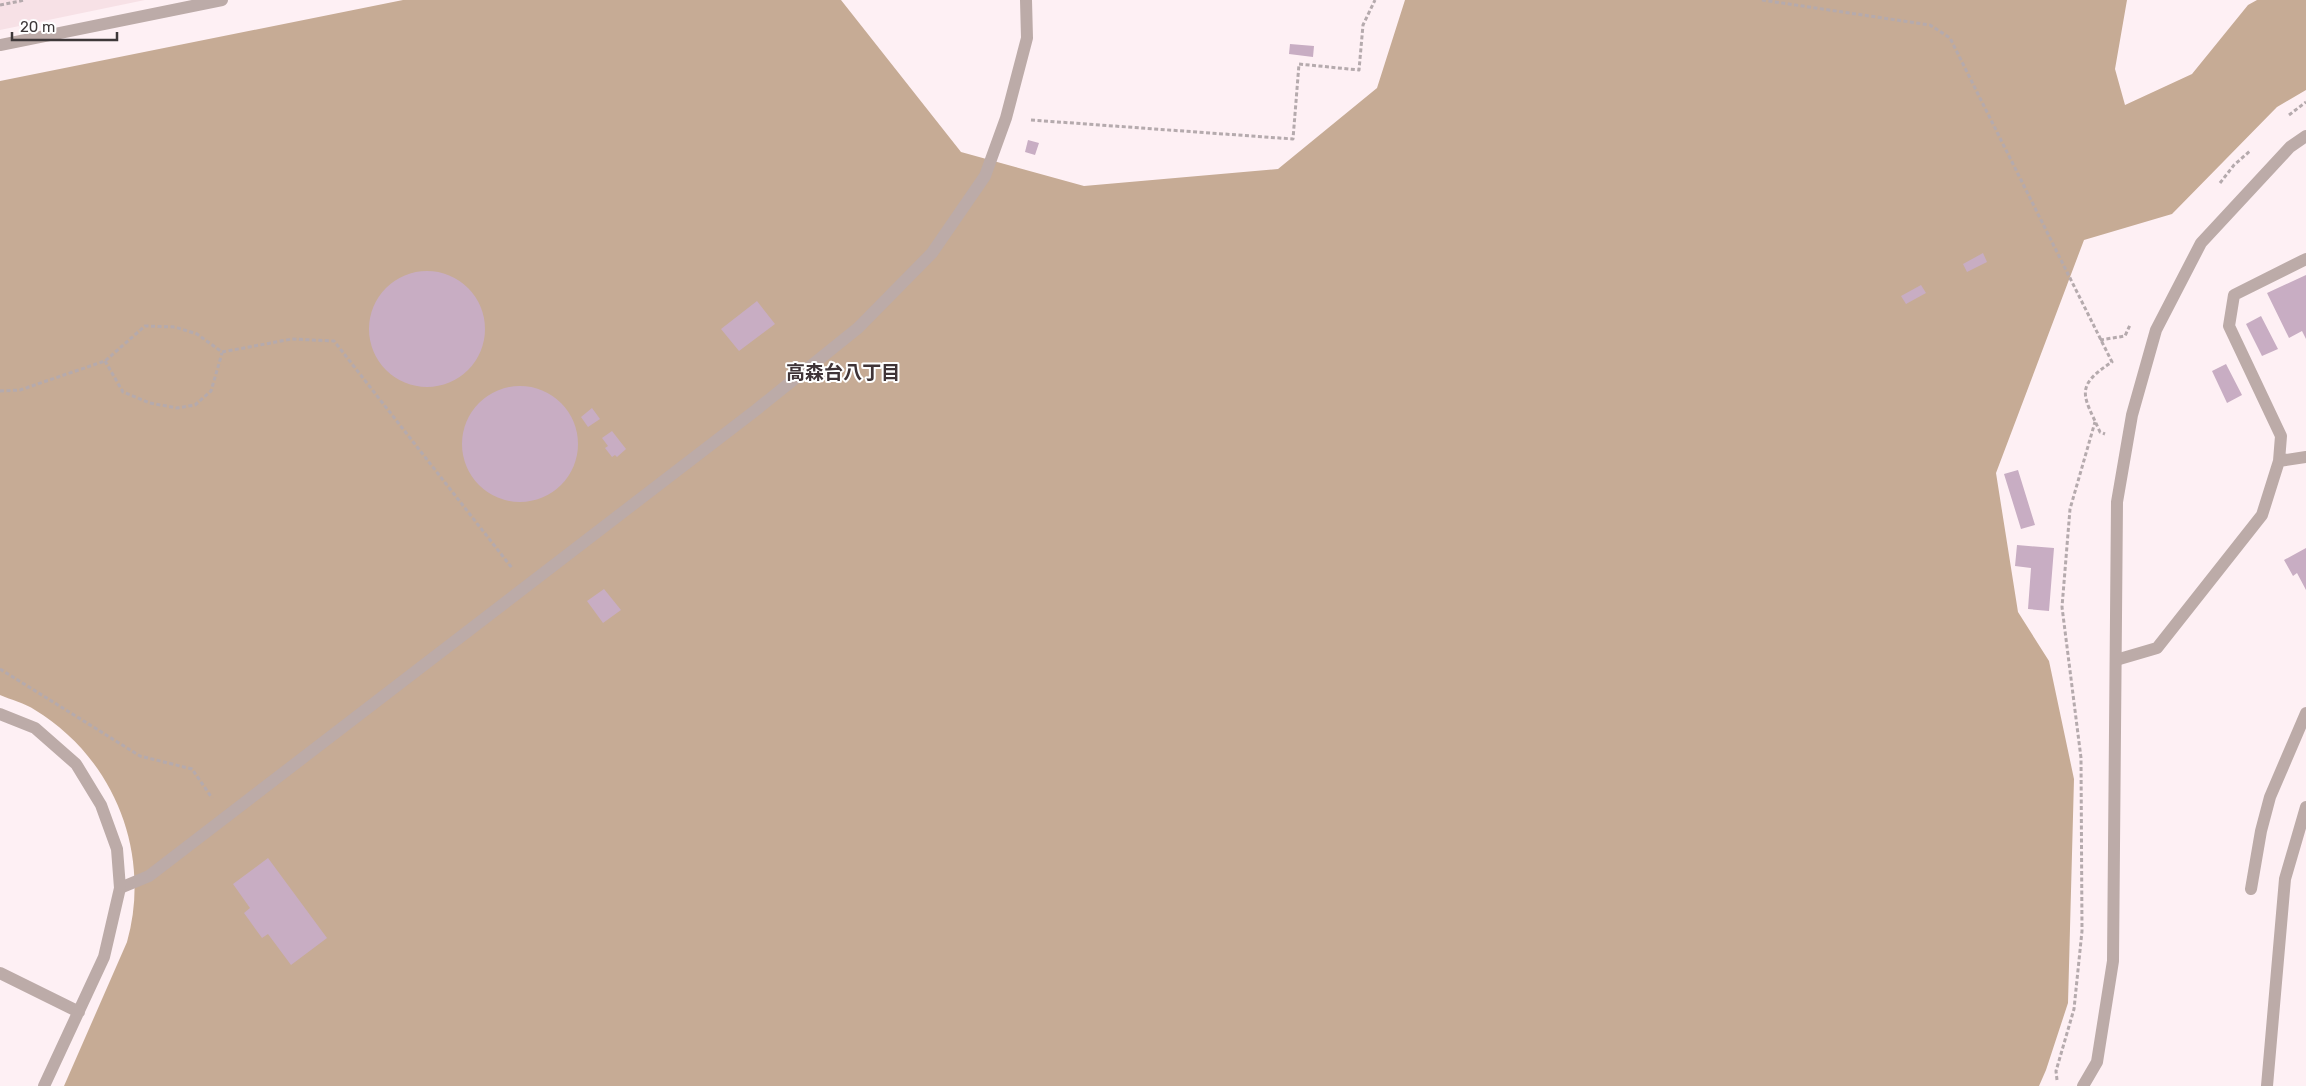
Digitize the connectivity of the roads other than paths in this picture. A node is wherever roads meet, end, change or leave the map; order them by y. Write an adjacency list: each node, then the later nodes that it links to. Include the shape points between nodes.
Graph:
1 (222, 0): 3 (street)
2 (1026, 0): 12 (street, via 1027,38 1006,118 985,176 932,253 858,328 149,876)
3 (0, 45)
4 (2306, 136): 8 (street, via 2290,147 2200,243 2156,330 2132,415 2117,502)
5 (2306, 259): 7 (street, via 2234,295 2229,326 2281,436)
6 (2306, 457): 7 (street)
7 (2279, 462): 8 (street, via 2262,514 2157,648)
8 (2116, 660): 17 (street, via 2113,960 2097,1062)
9 (2306, 713): 13 (street, via 2270,797 2260,831)
10 (0, 714): 12 (street, via 34,728 76,764 101,805 117,849)
11 (2306, 807): 18 (street, via 2285,879)
12 (120, 888): 15 (street, via 104,957)
13 (2250, 889)
14 (0, 973): 15 (street)
15 (79, 1012): 16 (street)
16 (44, 1086)
17 (2083, 1086)
18 (2267, 1086)

